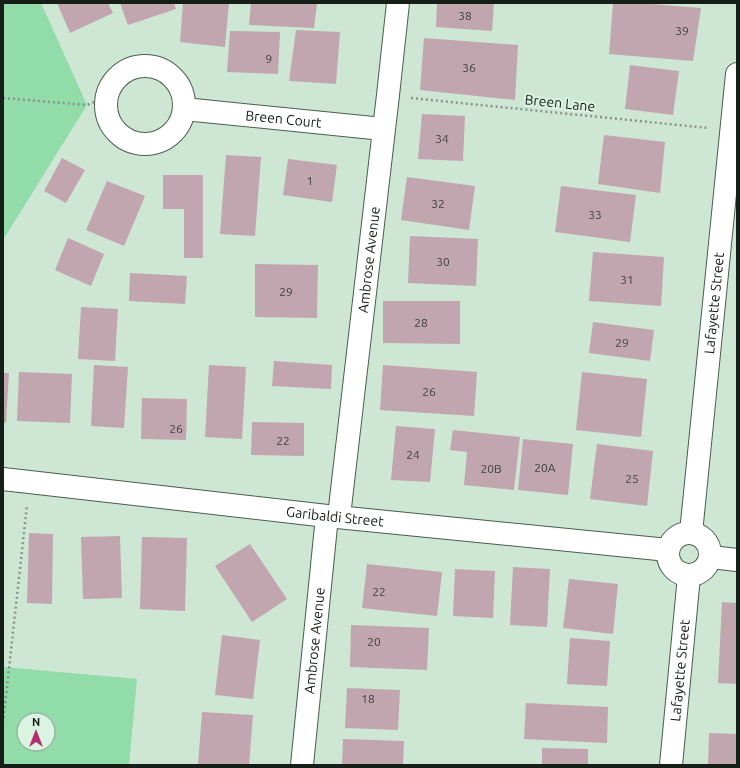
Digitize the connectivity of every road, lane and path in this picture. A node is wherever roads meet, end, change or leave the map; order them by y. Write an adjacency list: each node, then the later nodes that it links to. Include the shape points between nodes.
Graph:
1 (398, 3): 3 (street, Ambrose Avenue)
2 (737, 74): 8 (street, Lafayette Street)
3 (388, 95): 7 (street, Ambrose Avenue); 8 (path, Breen Lane)
4 (107, 96): 5 (path, via 87,106); 6 (street, via 117,77 129,69 145,66 170,75 184,98); 6 (street, via 106,111 110,124 130,142 148,144 162,141 173,133)
5 (3, 98)
6 (184, 109): 7 (street, Breen Court)
7 (384, 129): 11 (street, Ambrose Avenue)
8 (734, 132): 12 (street, Lafayette Street)
9 (3, 479): 10 (street, Garibaldi Street)
10 (30, 481): 11 (street, Garibaldi Street); 17 (path)
11 (333, 516): 13 (street, Garibaldi Street); 18 (street, Ambrose Avenue)
12 (691, 533): 13 (street, via 681,534 675,538); 14 (street, via 703,537 708,542)
13 (668, 550): 16 (street, via 671,566 677,572)
14 (711, 558): 15 (street); 16 (street, via 703,571)
15 (737, 560)
16 (689, 576): 19 (street, Lafayette Street)
17 (3, 723)
18 (302, 765)
19 (671, 765)

